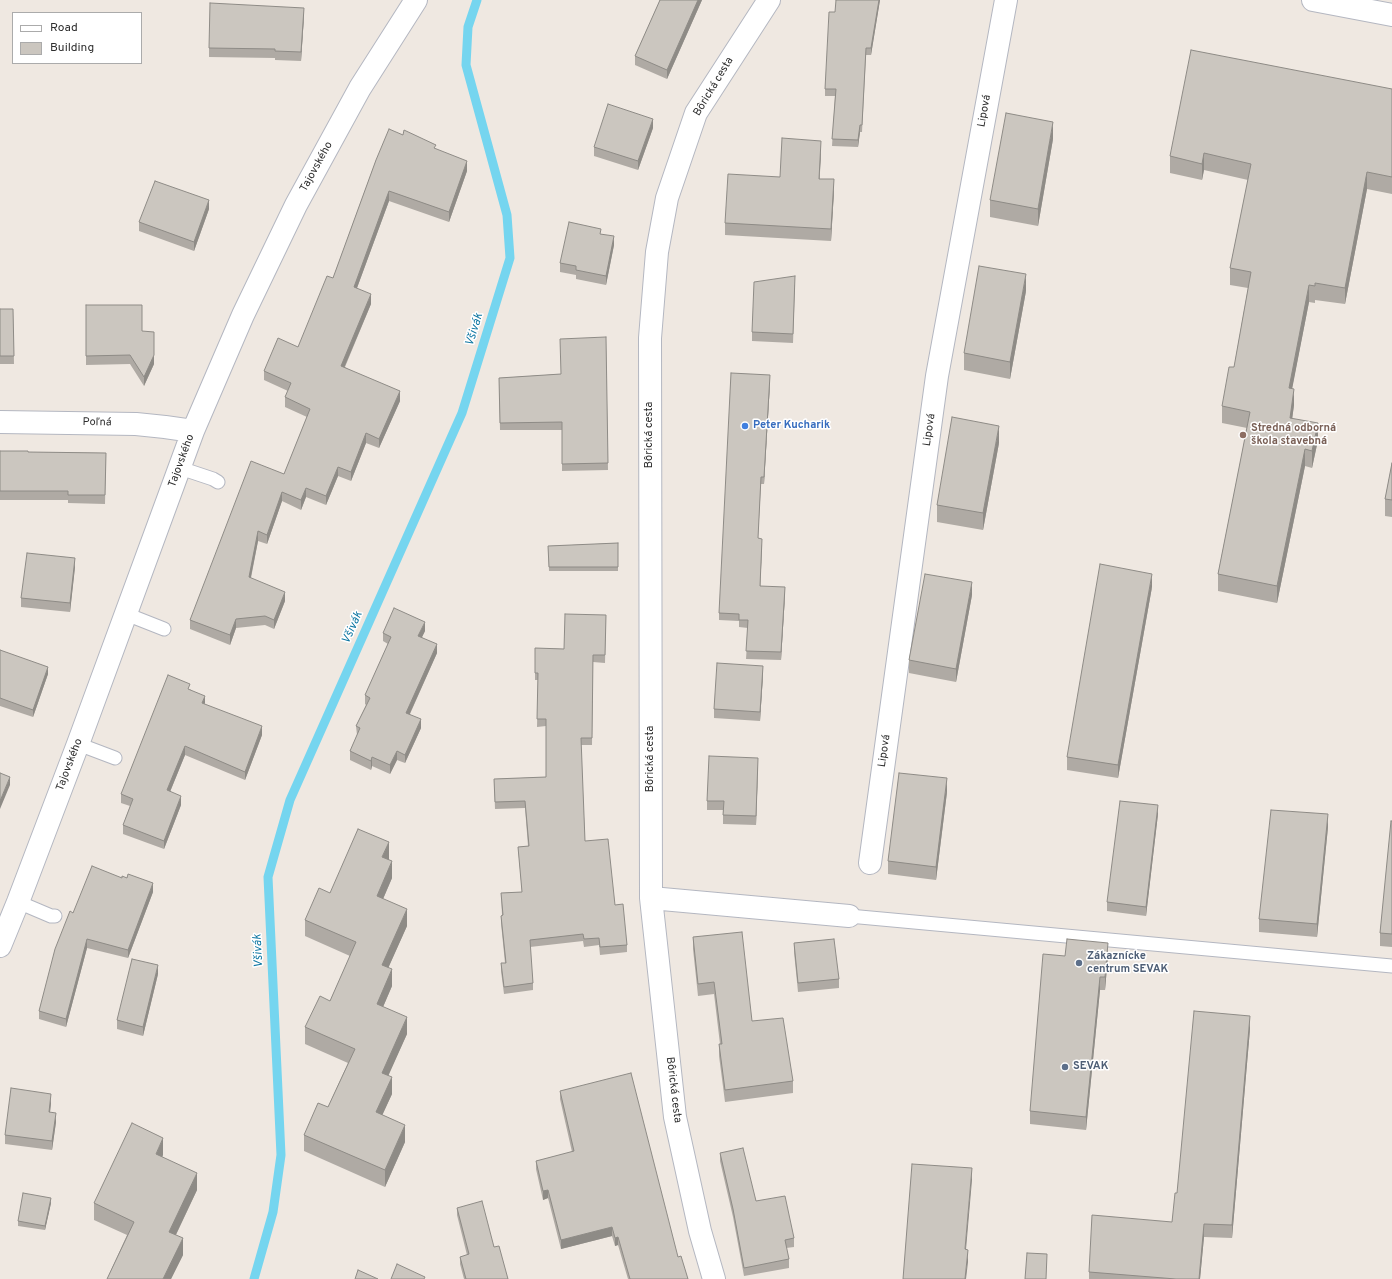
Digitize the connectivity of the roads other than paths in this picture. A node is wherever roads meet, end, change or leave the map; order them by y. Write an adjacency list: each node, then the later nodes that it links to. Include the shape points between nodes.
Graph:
1 (416, 0): 7 (street, Tajovského, via 360,88 296,205 240,322)
2 (769, 0): 15 (street, Bôrická cesta, via 696,113 666,198 657,252 650,338)
3 (1006, 0): 14 (street, Lipová, via 937,376)
4 (1313, 0): 5 (street)
5 (1392, 15)
6 (0, 422): 7 (street, Poľná, via 136,424)
7 (193, 431): 8 (street, Tajovského)
8 (180, 468): 9 (lane); 10 (street, Tajovského)
9 (218, 482)
10 (126, 614): 11 (lane); 12 (street, Tajovského)
11 (164, 629)
12 (78, 744): 13 (lane); 16 (street, Tajovského)
13 (115, 758)
14 (870, 864)
15 (651, 898): 18 (street); 21 (street, Bôrická cesta, via 675,1117 700,1231)
16 (18, 902): 17 (lane); 19 (street, Tajovského)
17 (55, 916)
18 (849, 916): 20 (lane)
19 (0, 946)
20 (1392, 966)
21 (714, 1279)

